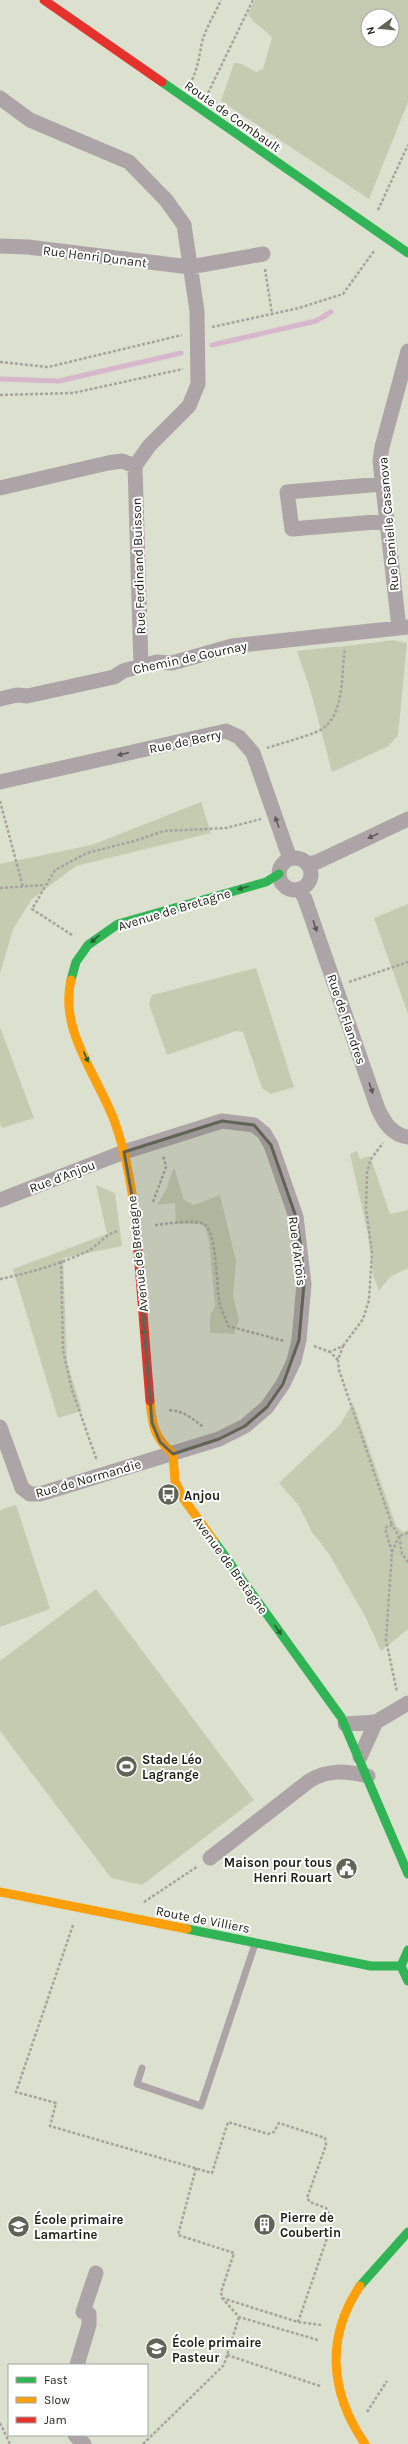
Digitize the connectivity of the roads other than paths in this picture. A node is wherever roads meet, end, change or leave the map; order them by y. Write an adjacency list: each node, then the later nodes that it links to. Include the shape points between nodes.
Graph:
1 (44, 0): 4 (street, Route de Combault)
2 (0, 98): 6 (street, via 30,120 123,159 138,169 182,221)
3 (0, 246): 6 (street, Rue Henri Dunant)
4 (408, 253)
5 (263, 254): 6 (street, Rue Henri Dunant)
6 (190, 267): 8 (street, via 197,311 198,384 192,402 149,446)
7 (408, 351): 9 (street, Rue Danielle Casanova, via 382,447)
8 (135, 466): 10 (street, via 122,461 108,463); 13 (street, Rue Ferdinand Buisson)
9 (383, 484): 11 (street, Rue Danielle Casanova); 11 (street, via 287,492 292,529)
10 (0, 488)
11 (387, 521): 12 (street, Rue Danielle Casanova)
12 (403, 627): 13 (street, Chemin de Gournay, via 232,646 172,663 157,662)
13 (141, 666): 14 (street, Chemin de Gournay, via 114,677 27,696 17,695)
14 (0, 699)
15 (0, 782): 17 (street, Rue de Berry, one-way to 15, via 253,753 239,736 226,731)
16 (408, 819): 18 (street, one-way to 18, via 317,862)
17 (290, 859): 18 (street, via 300,858); 19 (street, via 282,864)
18 (307, 864): 20 (street, via 311,879)
19 (279, 874): 20 (street, via 285,887); 22 (street, Avenue de Bretagne, one-way to 22, via 266,882 118,924 87,945 69,987 67,1007 70,1024 91,1068)
20 (300, 890): 21 (street, Rue de Flandres, one-way to 21, via 378,1109 392,1130)
21 (408, 1137)
22 (124, 1152): 23 (street, Rue d'Anjou); 25 (street, Avenue de Bretagne, one-way to 25, via 136,1226 152,1423 160,1442); 25 (street, Rue d'Artois, via 222,1121 254,1125 264,1133 271,1145 296,1217 304,1284 294,1361 283,1384 267,1408 245,1426 219,1440)
23 (0, 1200)
24 (0, 1427): 25 (street, Rue de Normandie, via 22,1488 30,1494 40,1494)
25 (173, 1454): 28 (street, Avenue de Bretagne, one-way to 28, via 175,1481 182,1498)
26 (404, 1706): 27 (street)
27 (376, 1722): 28 (street); 29 (street)
28 (345, 1724): 29 (street, Avenue de Bretagne)
29 (360, 1757): 30 (street, Avenue de Bretagne)
30 (368, 1776): 31 (street, via 350,1772 323,1772); 32 (street, Avenue de Bretagne)
31 (210, 1858)
32 (408, 1874)
33 (0, 1892): 34 (street, Route de Villiers)
34 (255, 1942): 36 (street, Route de Villiers, via 371,1966); 38 (lane, via 201,2106 137,2084)
35 (408, 1950): 36 (street)
36 (401, 1966): 37 (street)
37 (408, 1981)
38 (142, 2068)
39 (406, 2238): 44 (street, via 360,2286 347,2306 340,2328 336,2365 342,2406 354,2431)
40 (96, 2273): 41 (street, via 83,2312 89,2314 89,2325)
41 (77, 2364)
42 (76, 2436): 43 (street)
43 (84, 2444)
44 (365, 2444)

